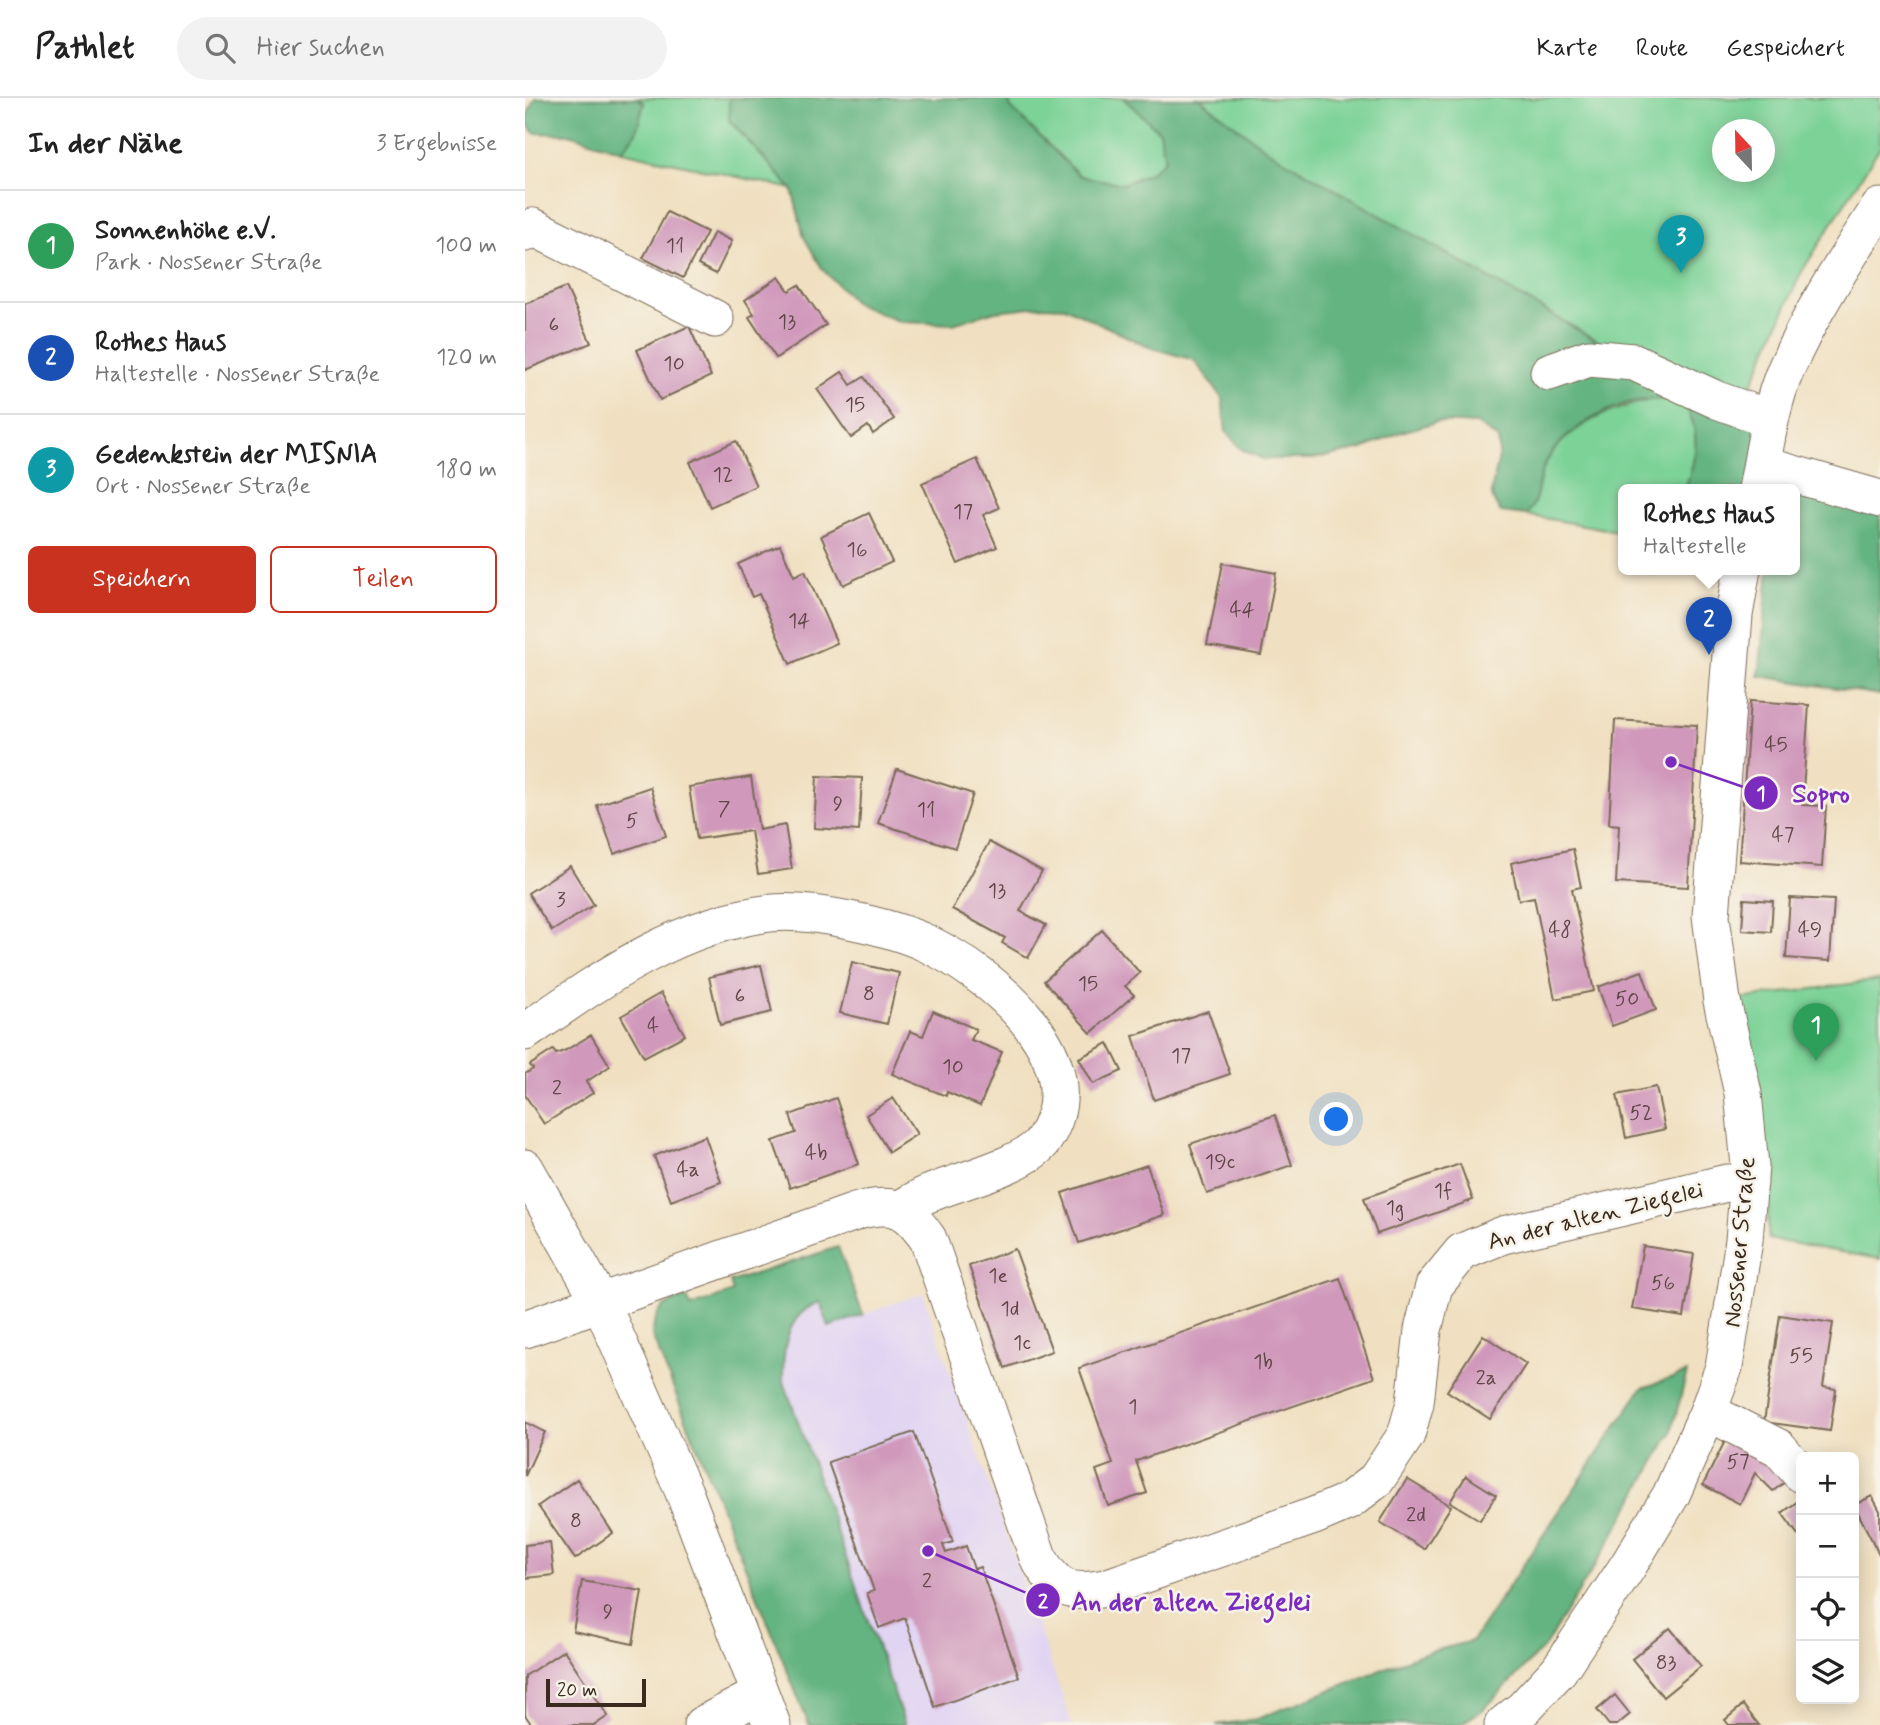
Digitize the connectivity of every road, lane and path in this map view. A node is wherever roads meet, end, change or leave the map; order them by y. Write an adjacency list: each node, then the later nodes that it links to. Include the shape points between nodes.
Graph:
1 (1880, 207): 5 (street, via 1829,285 1786,370)
2 (525, 233): 3 (street, via 533,227)
3 (715, 319)
4 (1549, 372): 5 (street, via 1589,358 1634,362)
5 (1770, 419): 6 (street)
6 (1759, 477): 7 (street)
7 (1798, 484)
8 (1800, 484): 9 (street)
9 (1880, 499)
10 (1741, 575): 13 (street, Nossener Straße, via 1711,916 1722,1001 1743,1093)
11 (525, 1032): 14 (street, via 599,980 652,951 696,931 772,913 856,920 926,943 997,990 1041,1039 1053,1061 1060,1101 1041,1143 1002,1167 931,1192)
12 (525, 1168): 15 (street)
13 (1749, 1184): 14 (street, An der alten Ziegelei, via 1727,1183 1503,1235 1462,1252 1434,1286 1406,1434 1375,1480 1349,1501 1314,1516 1085,1592 1064,1588 1049,1577 1038,1558 928,1239); 17 (street, Nossener Straße, via 1733,1320 1724,1367)
14 (900, 1209): 15 (street, via 878,1206 858,1211)
15 (601, 1303): 16 (street); 19 (street, via 684,1492)
16 (525, 1329)
17 (1708, 1412): 18 (street, via 1779,1448); 21 (street, Nossener Straße, via 1671,1495 1620,1578 1559,1670)
18 (1796, 1468)
19 (766, 1710): 20 (street)
20 (702, 1725)
21 (1503, 1725)

